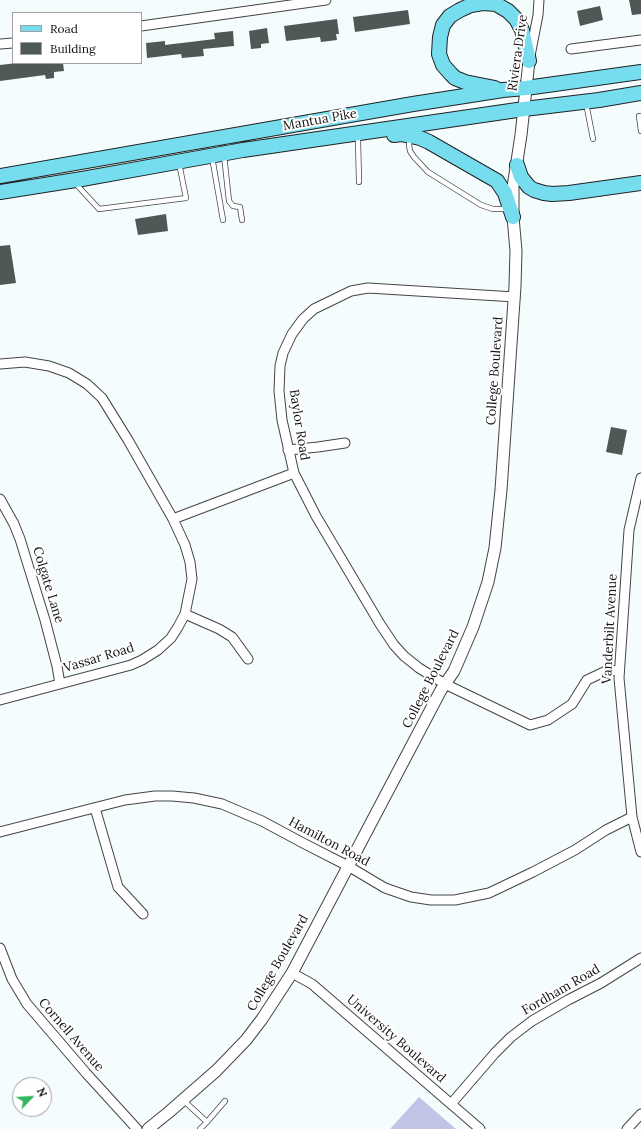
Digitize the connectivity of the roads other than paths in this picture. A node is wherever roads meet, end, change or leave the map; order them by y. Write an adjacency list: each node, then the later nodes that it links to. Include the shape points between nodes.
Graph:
1 (326, 0): 3 (street)
2 (538, 0): 8 (street, Riviera Drive, via 538,16)
3 (142, 26)
4 (641, 40): 7 (street)
5 (12, 43): 6 (street)
6 (0, 44)
7 (571, 49)
8 (530, 61): 10 (street, Riviera Drive); 11 (main road, via 522,30 516,19 496,4 471,5 450,16 442,25 440,37 439,54 443,65 455,78)
9 (641, 72): 10 (main road, Mantua Pike)
10 (526, 88): 11 (main road, Mantua Pike); 15 (street, Riviera Drive)
11 (503, 90): 25 (main road, Mantua Pike)
12 (641, 93): 14 (main road, Mantua Pike)
13 (641, 99): 14 (main road)
14 (592, 101): 15 (main road, Mantua Pike); 21 (lane)
15 (524, 109): 19 (main road, Mantua Pike); 24 (street, College Boulevard)
16 (641, 116): 17 (lane)
17 (641, 131)
18 (410, 136): 20 (main road, via 401,134); 30 (main road, via 429,142 497,181); 32 (lane, via 410,151 428,172 481,205)
19 (329, 138): 20 (main road, via 338,142); 22 (main road, Mantua Pike)
20 (358, 139): 28 (lane)
21 (593, 139)
22 (218, 155): 23 (main road, Mantua Pike); 33 (lane); 34 (lane, via 229,201 233,206 240,207)
23 (178, 162): 26 (main road, Mantua Pike); 26 (lane, via 186,198 99,209)
24 (517, 164): 27 (street, College Boulevard); 29 (main road, via 521,177 529,187 544,193 568,193)
25 (0, 176)
26 (73, 180): 31 (main road, Mantua Pike)
27 (514, 181): 30 (main road); 32 (street, College Boulevard)
28 (359, 182)
29 (641, 183)
30 (501, 186): 32 (main road)
31 (0, 192)
32 (511, 213): 35 (street, College Boulevard, via 516,251)
33 (223, 220)
34 (242, 220)
35 (515, 297): 38 (street, Baylor Road, via 368,288 351,291 314,309 292,334 280,366 279,392); 47 (street, College Boulevard, via 500,490 488,582 473,627 454,671)
36 (0, 364): 42 (street, Vassar Road, via 25,362 49,366 69,373 87,384 102,398)
37 (345, 443): 38 (street)
38 (288, 450): 39 (street, Baylor Road)
39 (294, 473): 42 (street); 47 (street, Baylor Road, via 316,516 394,645 419,668)
40 (641, 478): 45 (street, Vanderbilt Avenue, via 629,530)
41 (0, 498): 46 (street, Colgate Lane, via 20,539 58,666)
42 (173, 519): 43 (street, Vassar Road, via 190,562 192,579)
43 (185, 614): 44 (street, via 232,637); 46 (street, Vassar Road, via 171,638 142,660)
44 (248, 659)
45 (619, 670): 47 (street, Baylor Road, via 606,671 587,680 572,704 548,720 530,725); 50 (street, Vanderbilt Avenue)
46 (60, 684): 48 (street, Vassar Road)
47 (445, 684): 53 (street, College Boulevard)
48 (0, 700)
49 (95, 808): 51 (street, Hamilton Road); 53 (street, Hamilton Road, via 155,796 194,798 222,804 262,821); 54 (street, via 118,887)
50 (632, 817): 52 (street, Vanderbilt Avenue); 53 (street, Hamilton Road, via 533,872 473,898 431,900 411,897 385,888)
51 (0, 832)
52 (641, 852)
53 (348, 866): 57 (street, College Boulevard)
54 (143, 914)
55 (0, 948): 63 (street, Cornell Avenue, via 12,979 27,1004)
56 (641, 958): 60 (street, Fordham Road, via 532,1020 495,1053)
57 (292, 973): 58 (street, College Boulevard, via 246,1040); 60 (street, University Boulevard, via 312,984)
58 (183, 1100): 62 (lane); 64 (street, College Boulevard)
59 (225, 1101): 62 (lane)
60 (451, 1104): 66 (street, University Boulevard)
61 (641, 1114): 67 (street)
62 (207, 1122): 65 (lane)
63 (137, 1129)
64 (148, 1129)
65 (200, 1129)
66 (480, 1129)
67 (627, 1129)

